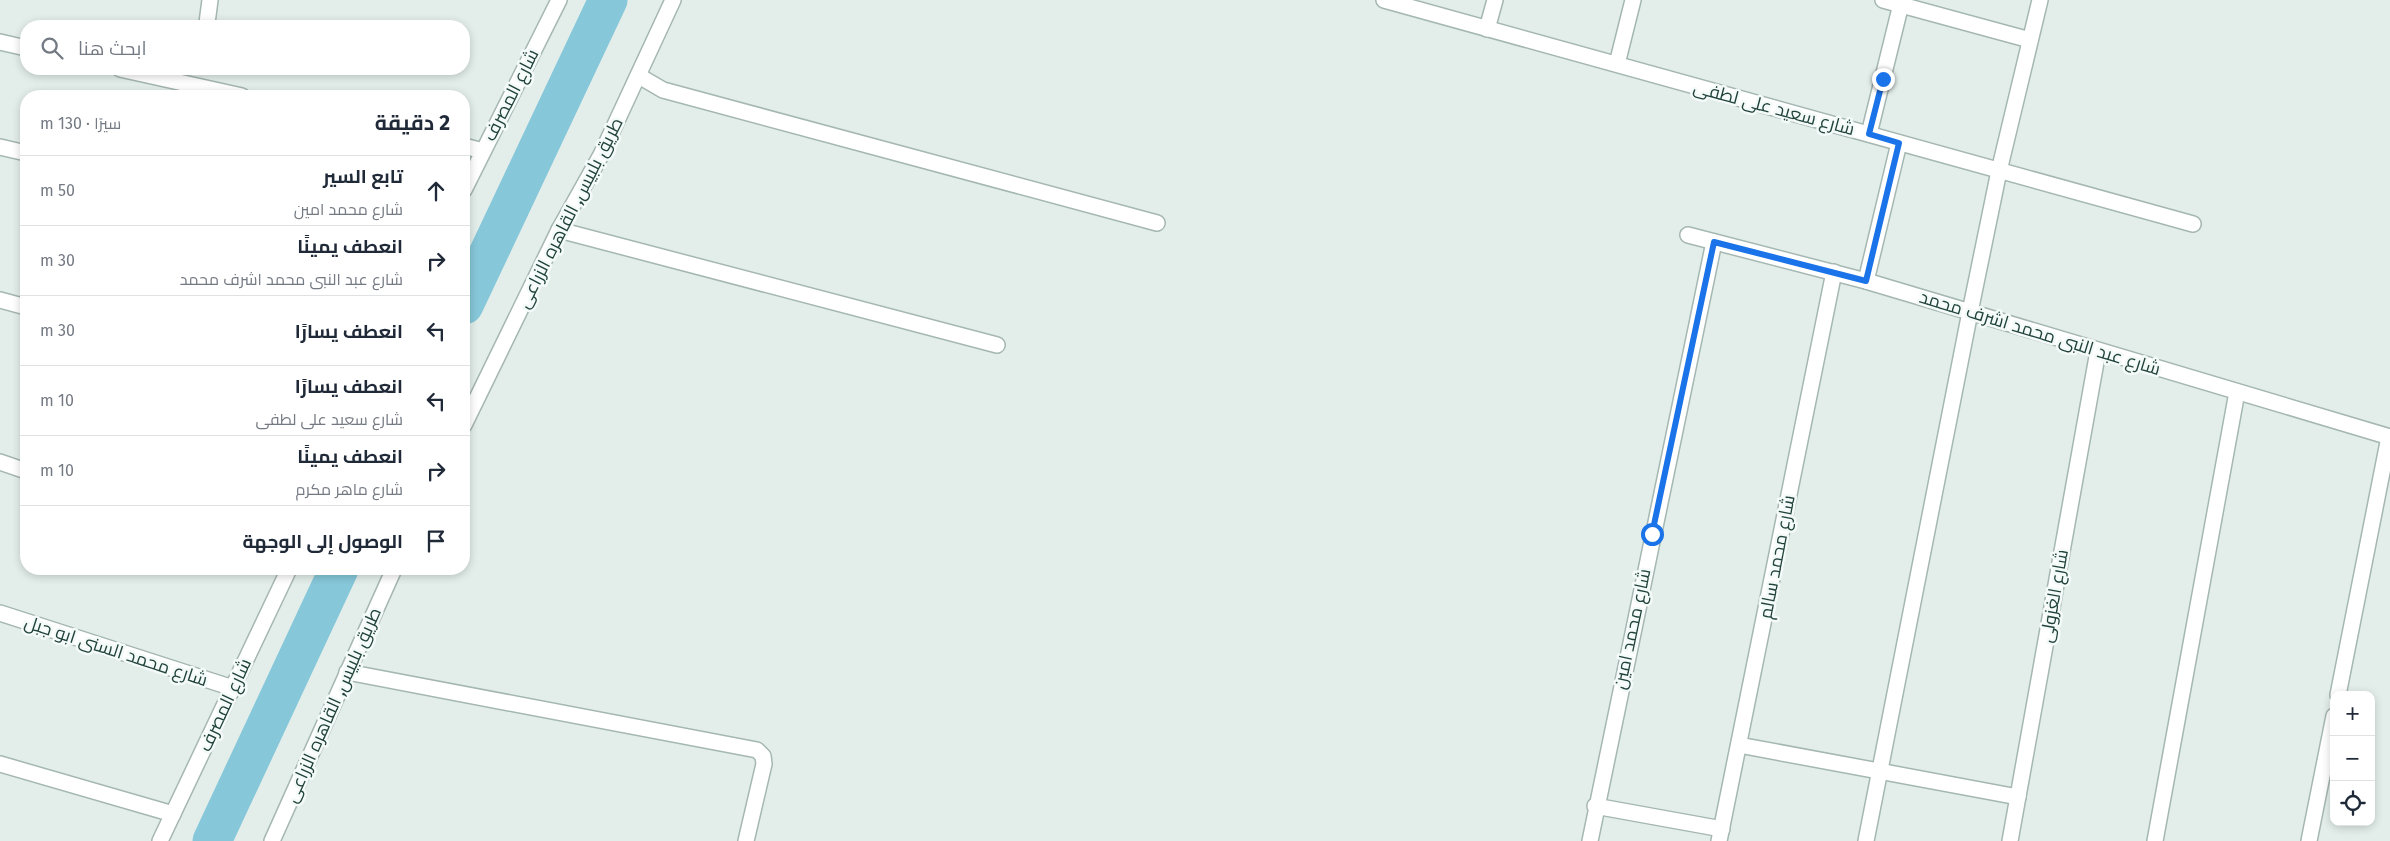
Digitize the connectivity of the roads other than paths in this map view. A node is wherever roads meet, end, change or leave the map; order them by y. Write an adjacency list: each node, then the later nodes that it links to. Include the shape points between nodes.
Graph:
1 (210, 0): 10 (street)
2 (559, 0): 23 (street, شارع المصرف)
3 (673, 0): 17 (street, طريق بلبيس, القاهره الزراعى)
4 (1384, 0): 11 (street, شارع سعيد على لطفى)
5 (1495, 0): 11 (street)
6 (1633, 0): 15 (street)
7 (1883, 0): 9 (street)
8 (2040, 0): 12 (street)
9 (1902, 2): 12 (street); 19 (street)
10 (207, 20)
11 (1487, 29): 15 (street, شارع سعيد على لطفى)
12 (2030, 40): 25 (street)
13 (0, 42): 14 (street)
14 (20, 47)
15 (1616, 64): 19 (street, شارع سعيد على لطفى)
16 (147, 75): 18 (street)
17 (639, 76): 27 (street, via 663,90); 29 (street, طريق بلبيس, القاهره الزراعى, via 601,155)
18 (215, 90)
19 (1869, 134): 20 (street, شارع سعيد على لطفى)
20 (1899, 143): 25 (street, شارع سعيد على لطفى); 33 (street)
21 (0, 147): 24 (street)
22 (470, 148): 23 (street)
23 (483, 151): 26 (street, شارع المصرف)
24 (20, 152)
25 (1999, 171): 28 (street, شارع سعيد على لطفى); 36 (street)
26 (470, 178)
27 (1157, 223)
28 (2193, 224)
29 (559, 230): 37 (street); 40 (street, طريق بلبيس, القاهره الزراعى)
30 (1688, 235): 31 (street, شارع عبد النبى محمد اشرف محمد)
31 (1714, 242): 32 (street, شارع عبد النبى محمد اشرف محمد); 55 (street, شارع محمد امين)
32 (1834, 272): 33 (street, شارع عبد النبى محمد اشرف محمد); 51 (street, شارع محمد سالم)
33 (1866, 281): 36 (street, شارع عبد النبى محمد اشرف محمد)
34 (0, 300): 35 (street)
35 (20, 305)
36 (1970, 312): 38 (street, شارع عبد النبى محمد اشرف محمد); 53 (street)
37 (997, 345)
38 (2098, 351): 39 (street, شارع عبد النبى محمد اشرف محمد); 54 (street, شارع الغزولى)
39 (2237, 392): 41 (street, شارع عبد النبى محمد اشرف محمد); 64 (street)
40 (470, 413)
41 (2389, 437): 49 (street)
42 (0, 462): 43 (street)
43 (20, 469)
44 (286, 575): 48 (street, شارع المصرف)
45 (391, 575): 47 (street, طريق بلبيس, القاهره الزراعى)
46 (0, 614): 48 (street, شارع محمد السنى ابو جبل)
47 (347, 672): 59 (street, طريق بلبيس, القاهره الزراعى); 60 (street, via 757,750 764,760)
48 (233, 688): 56 (street, شارع المصرف)
49 (2339, 691)
50 (2330, 736): 65 (street)
51 (1739, 745): 53 (street); 57 (street, شارع محمد سالم)
52 (0, 764): 56 (street)
53 (1879, 772): 54 (street); 62 (street)
54 (2018, 797): 63 (street, شارع الغزولى)
55 (1595, 806): 57 (street); 61 (street, شارع محمد امين)
56 (173, 814): 58 (street, شارع المصرف)
57 (1720, 835)
58 (160, 841)
59 (272, 841)
60 (746, 841)
61 (1590, 841)
62 (1866, 841)
63 (2010, 841)
64 (2155, 841)
65 (2309, 841)

